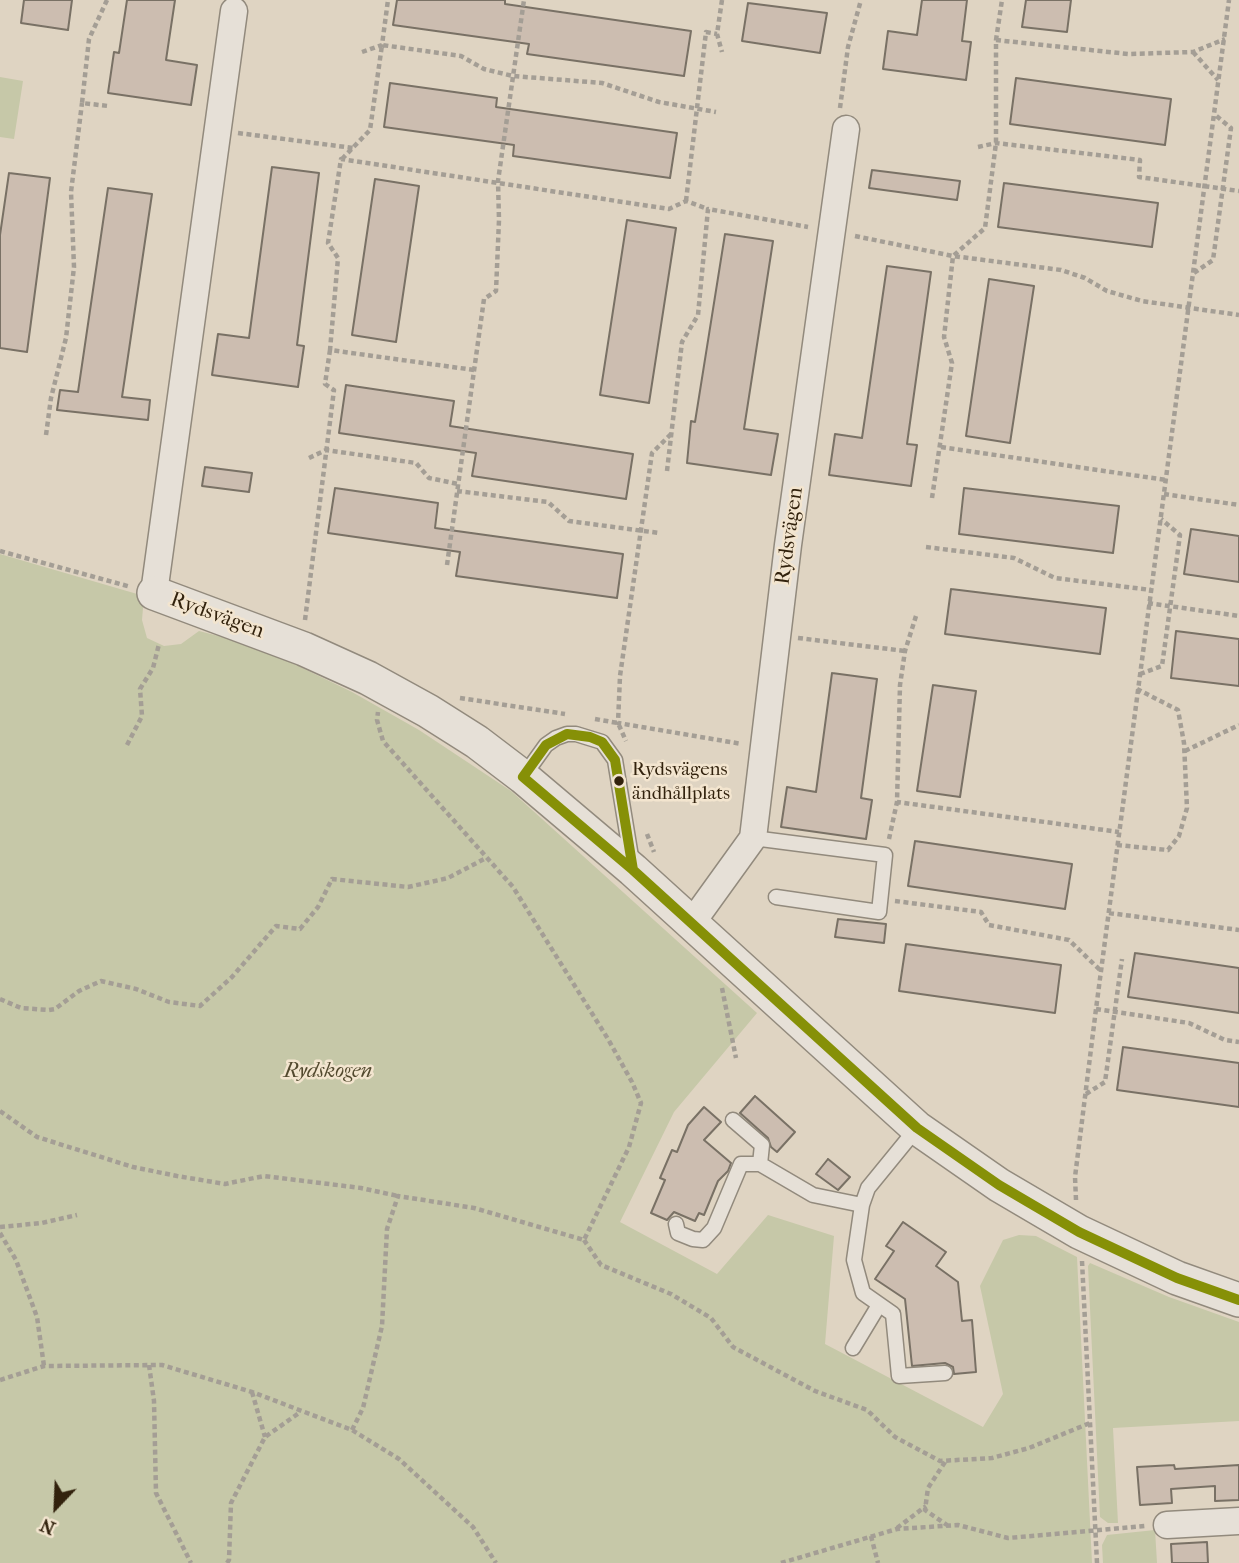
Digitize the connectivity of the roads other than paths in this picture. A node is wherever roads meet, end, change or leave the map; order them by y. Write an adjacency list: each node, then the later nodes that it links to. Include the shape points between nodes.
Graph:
1 (233, 12): 3 (street, Rydsvägen)
2 (846, 129): 5 (street, Rydsvägen)
3 (154, 593): 4 (street, Rydsvägen, via 368,678 477,742)
4 (523, 777): 6 (street, Rydsvägen); 6 (lane, via 545,745 556,738 576,734 601,742 615,760 626,819)
5 (753, 838): 7 (lane, via 886,855 879,912); 8 (street, Rydsvägen)
6 (644, 863): 8 (street, Rydsvägen)
7 (776, 897)
8 (691, 924): 10 (street, Rydsvägen)
9 (733, 1120): 11 (lane, via 762,1145)
10 (917, 1128): 12 (lane, via 868,1188); 14 (street, Rydsvägen, via 999,1185 1079,1232 1165,1273)
11 (761, 1164): 12 (lane, via 813,1195); 13 (lane, via 741,1164 714,1228 704,1240 678,1233)
12 (862, 1205): 15 (lane, via 854,1260 863,1293)
13 (676, 1224)
14 (1239, 1300)
15 (879, 1305): 16 (lane); 17 (lane, via 893,1314 899,1376)
16 (853, 1348)
17 (945, 1373)
18 (1239, 1521): 19 (street)
19 (1167, 1525)

